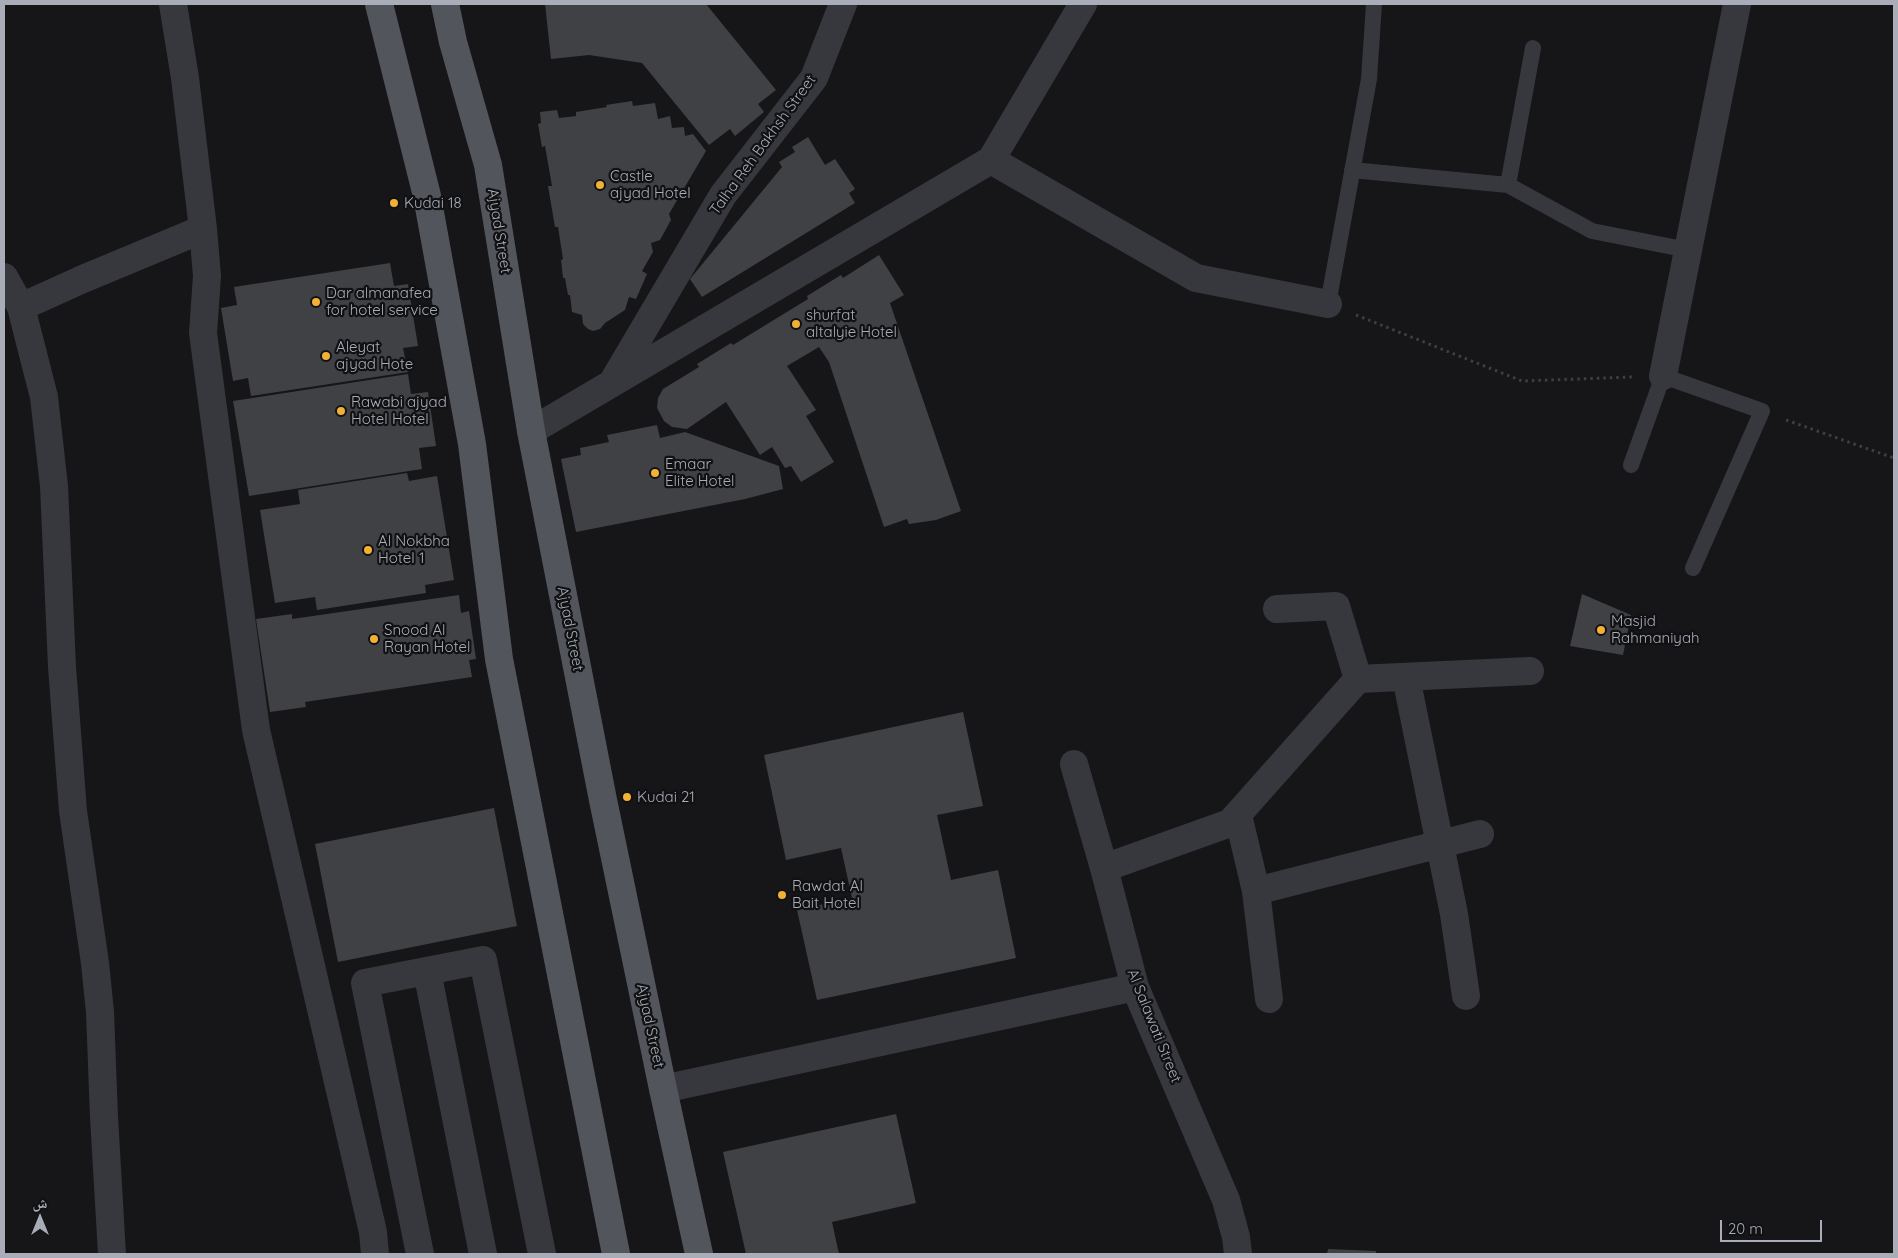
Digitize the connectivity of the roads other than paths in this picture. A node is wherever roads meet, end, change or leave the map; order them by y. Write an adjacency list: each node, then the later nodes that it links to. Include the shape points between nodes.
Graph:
1 (173, 4): 12 (street)
2 (379, 4): 42 (main road, via 427,196 472,444 499,659)
3 (445, 4): 19 (main road, Ajyad Street, via 488,165)
4 (844, 4): 18 (street, Talha Reh Bakhsh Street, via 814,78 723,195)
5 (1083, 4): 9 (street)
6 (1374, 4): 10 (lane, via 1369,79)
7 (1737, 4): 13 (street)
8 (1533, 48): 11 (lane)
9 (991, 160): 15 (street, via 1196,278); 18 (street)
10 (1352, 170): 11 (lane); 15 (lane)
11 (1508, 185): 13 (lane, via 1592,232)
12 (203, 229): 16 (street); 38 (street, via 207,276 203,333 256,730 373,1232)
13 (1688, 250): 17 (street)
14 (4, 277): 16 (street)
15 (1328, 304)
16 (21, 307): 37 (street, via 44,397 54,486 62,667 73,811 100,1012)
17 (1663, 376): 20 (lane); 21 (lane, via 1762,411)
18 (611, 384): 19 (street)
19 (531, 431): 36 (main road, Ajyad Street)
20 (1631, 465)
21 (1693, 568)
22 (1276, 608): 25 (street, via 1336,606)
23 (1530, 671): 24 (street)
24 (1406, 677): 25 (street); 29 (street)
25 (1358, 679): 27 (street)
26 (1074, 764): 30 (street, Al Salawati Street)
27 (1238, 815): 30 (street, via 1230,823); 31 (street)
28 (1480, 834): 29 (street)
29 (1439, 845): 31 (street); 34 (street, via 1454,914)
30 (1104, 868): 33 (street, Al Salawati Street)
31 (1256, 890): 35 (street)
32 (427, 971): 39 (street, via 365,983); 40 (street); 41 (street, via 483,960)
33 (1135, 987): 36 (street); 44 (street, Al Salawati Street, via 1226,1200)
34 (1466, 996)
35 (1269, 999)
36 (662, 1089): 43 (main road, Ajyad Street)
37 (112, 1254)
38 (375, 1254)
39 (420, 1254)
40 (484, 1254)
41 (542, 1254)
42 (616, 1254)
43 (699, 1254)
44 (1238, 1254)

